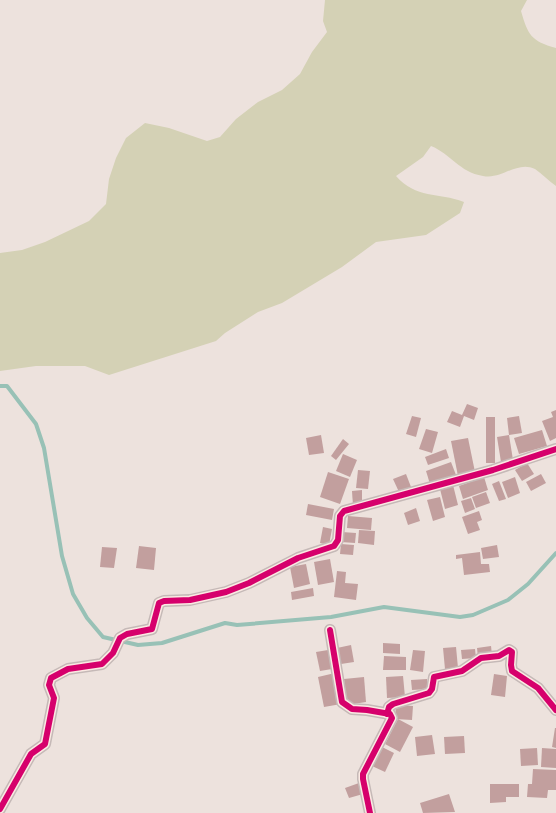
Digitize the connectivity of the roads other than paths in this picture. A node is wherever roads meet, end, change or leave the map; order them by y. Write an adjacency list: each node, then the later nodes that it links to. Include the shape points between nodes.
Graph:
1 (556, 449): 5 (street, via 344,511 334,546 298,558 226,592 159,603 152,629 120,638 113,653 102,664 68,669 51,678 49,685 54,698 45,744 31,754)
2 (330, 630): 4 (street, via 342,702 352,710)
3 (556, 710): 4 (street, via 538,688 512,671 512,652 509,650 496,657 481,658 462,672 434,677 429,693 393,704)
4 (386, 714): 6 (street, via 392,716 392,721 362,776)
5 (0, 810)
6 (370, 813)

